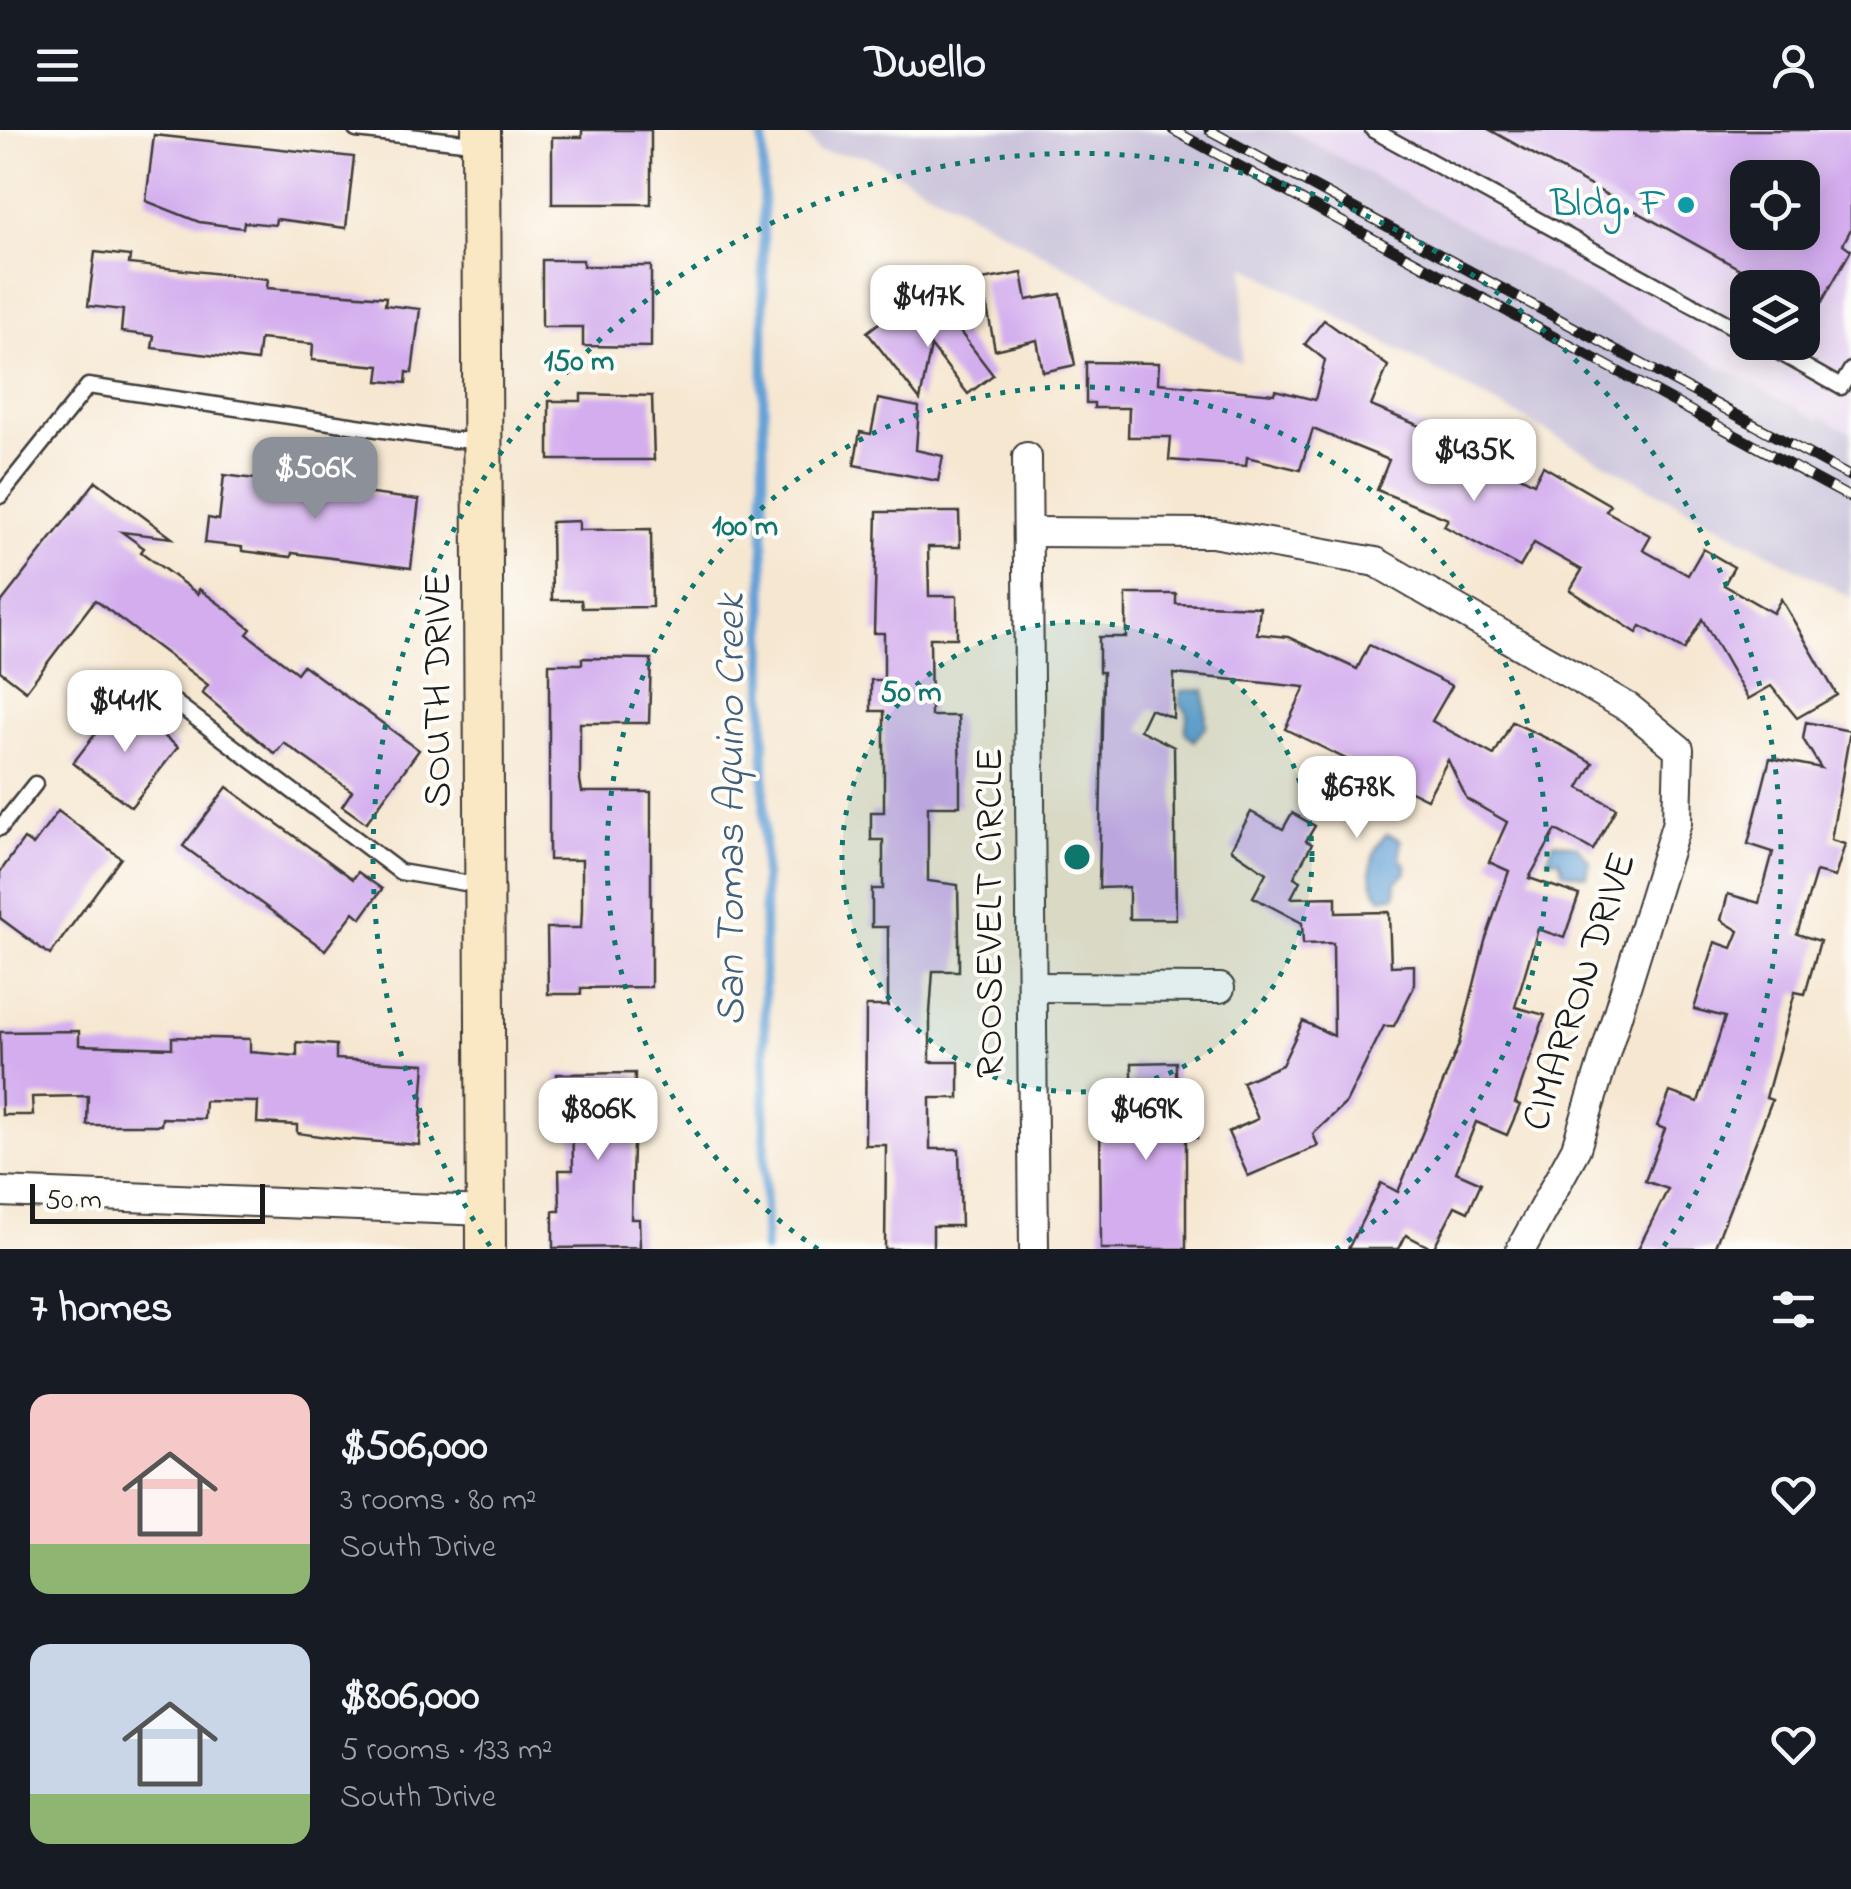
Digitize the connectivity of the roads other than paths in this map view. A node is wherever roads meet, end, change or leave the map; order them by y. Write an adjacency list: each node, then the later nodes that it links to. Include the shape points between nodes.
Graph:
1 (356, 130): 3 (lane)
2 (1373, 130): 4 (lane)
3 (481, 137): 7 (street, SOUTH DRIVE)
4 (1730, 325)
5 (1793, 360): 6 (lane, via 1841,387)
6 (1851, 370)
7 (483, 440): 9 (lane, via 88,386); 14 (street, SOUTH DRIVE)
8 (1027, 457): 10 (street, ROOSEVELT CIRCLE)
9 (0, 496)
10 (1028, 532): 15 (street, ROOSEVELT CIRCLE); 21 (street, CIMARRON DRIVE, via 1212,533 1376,562 1630,708 1678,749 1677,822 1582,1130)
11 (173, 700): 14 (lane, via 400,872)
12 (35, 784): 13 (lane)
13 (0, 828)
14 (486, 886): 18 (street, SOUTH DRIVE)
15 (1032, 987): 16 (street); 20 (street, ROOSEVELT CIRCLE)
16 (1220, 988)
17 (0, 1192): 18 (street)
18 (486, 1211): 19 (street, SOUTH DRIVE)
19 (486, 1249)
20 (1034, 1249)
21 (1522, 1249)

